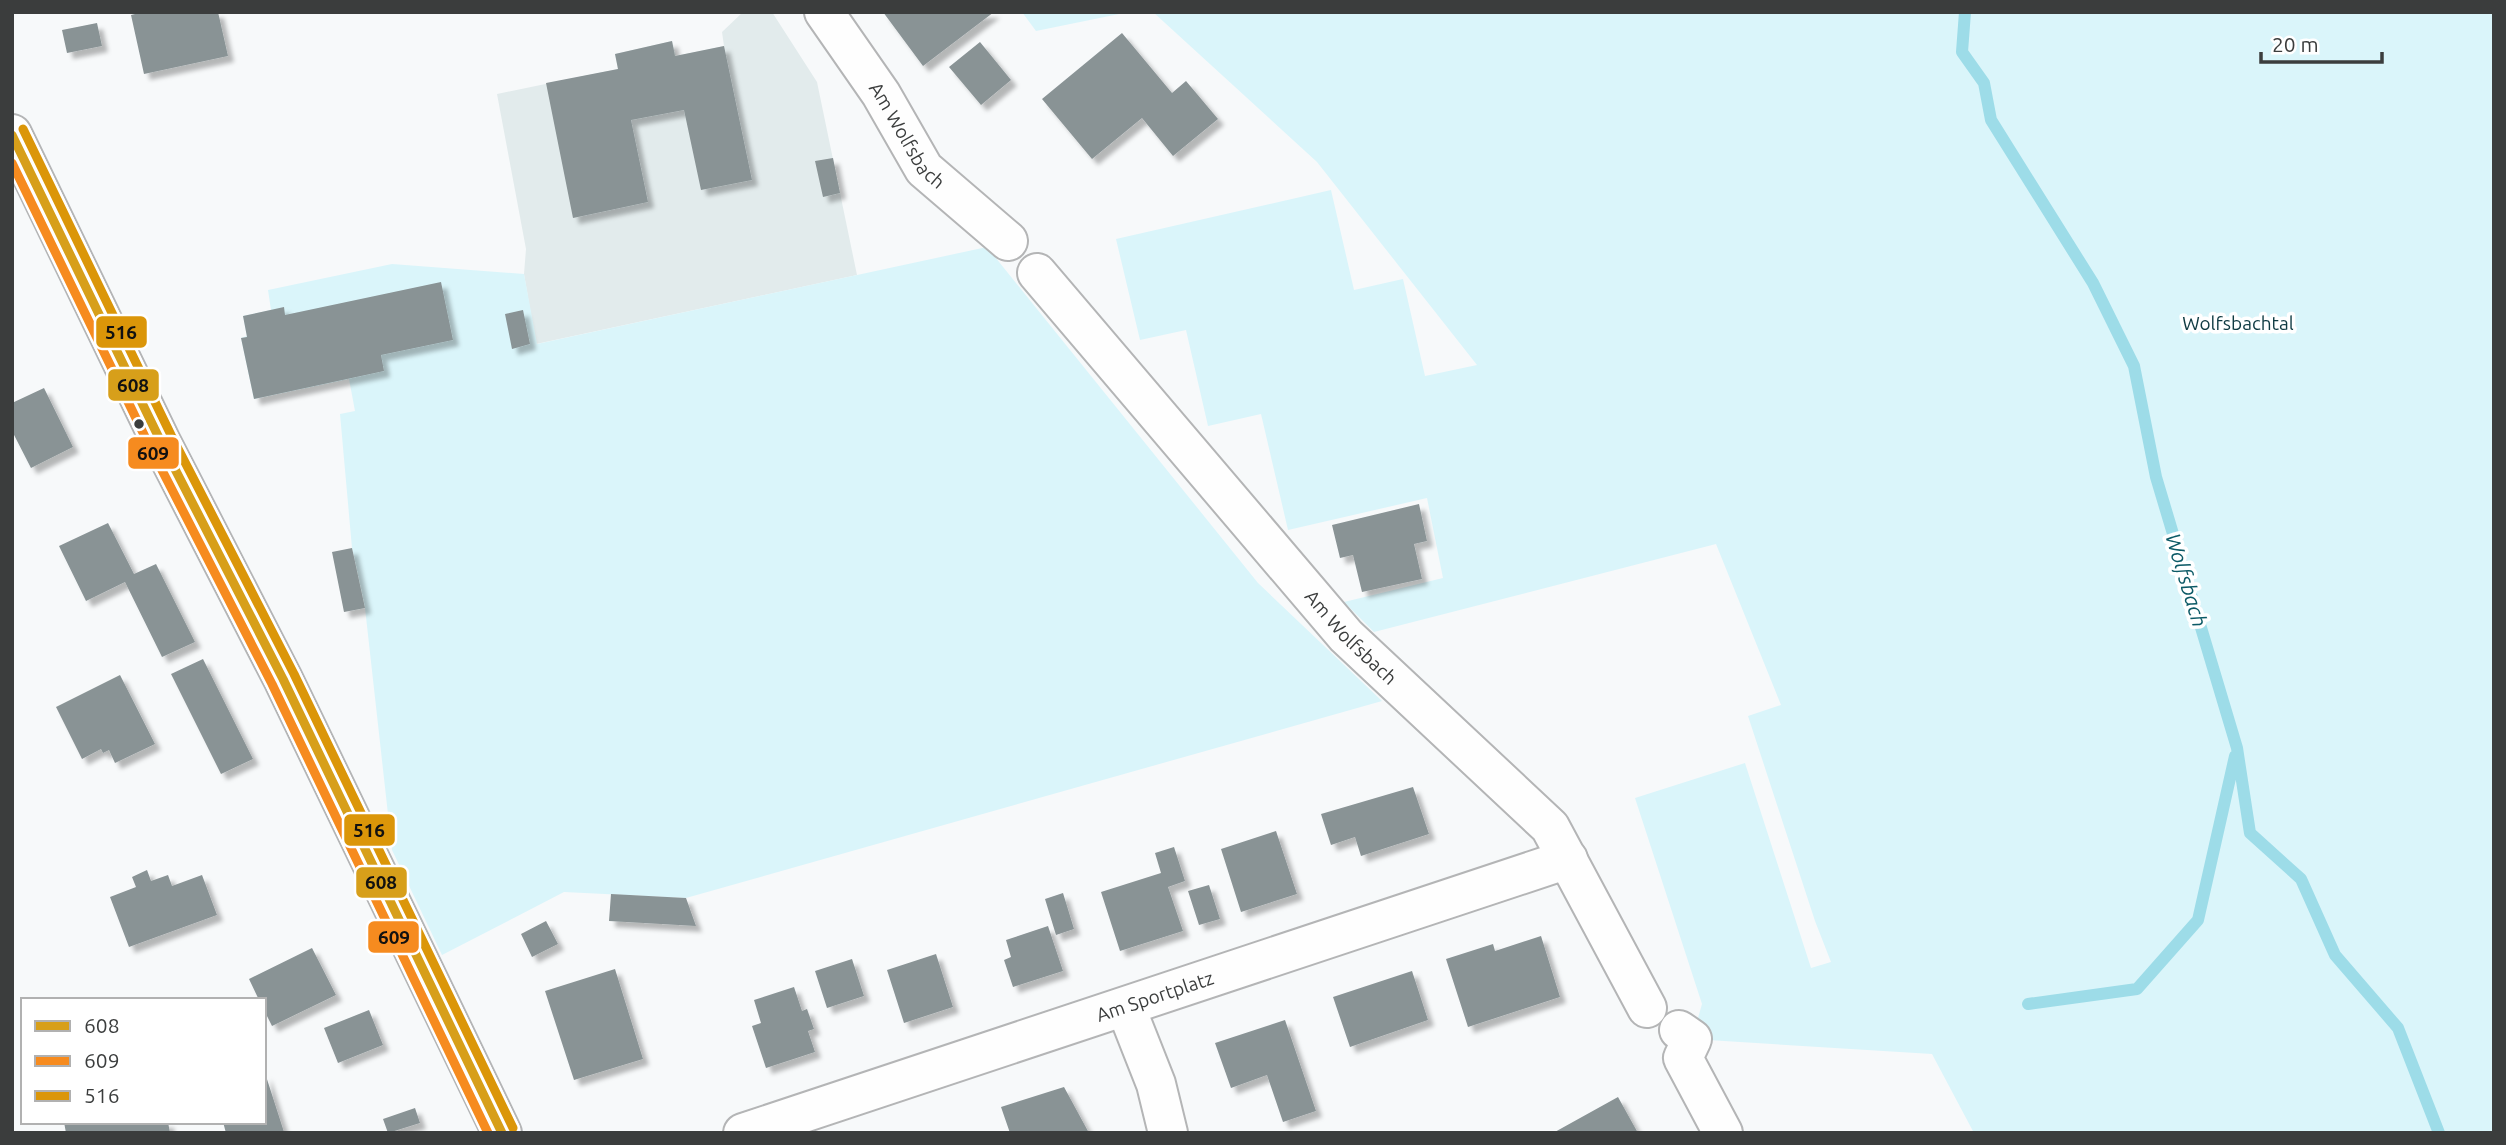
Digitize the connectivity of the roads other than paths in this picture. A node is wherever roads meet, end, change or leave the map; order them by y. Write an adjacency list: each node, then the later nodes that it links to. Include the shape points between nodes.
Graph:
1 (824, 12): 3 (street, Am Wolfsbach, via 881,94 924,169)
2 (12, 134): 9 (street)
3 (1008, 241)
4 (1037, 273): 5 (street, Am Wolfsbach, via 1346,636 1550,827)
5 (1568, 859): 6 (street, Am Sportplatz); 7 (street, Am Wolfsbach)
6 (1126, 1008): 10 (street, Am Sportplatz); 11 (street, via 1156,1084)
7 (1647, 1008)
8 (1679, 1030): 12 (street, via 1692,1039 1684,1058)
9 (502, 1133)
10 (743, 1133)
11 (1168, 1133)
12 (1723, 1133)

